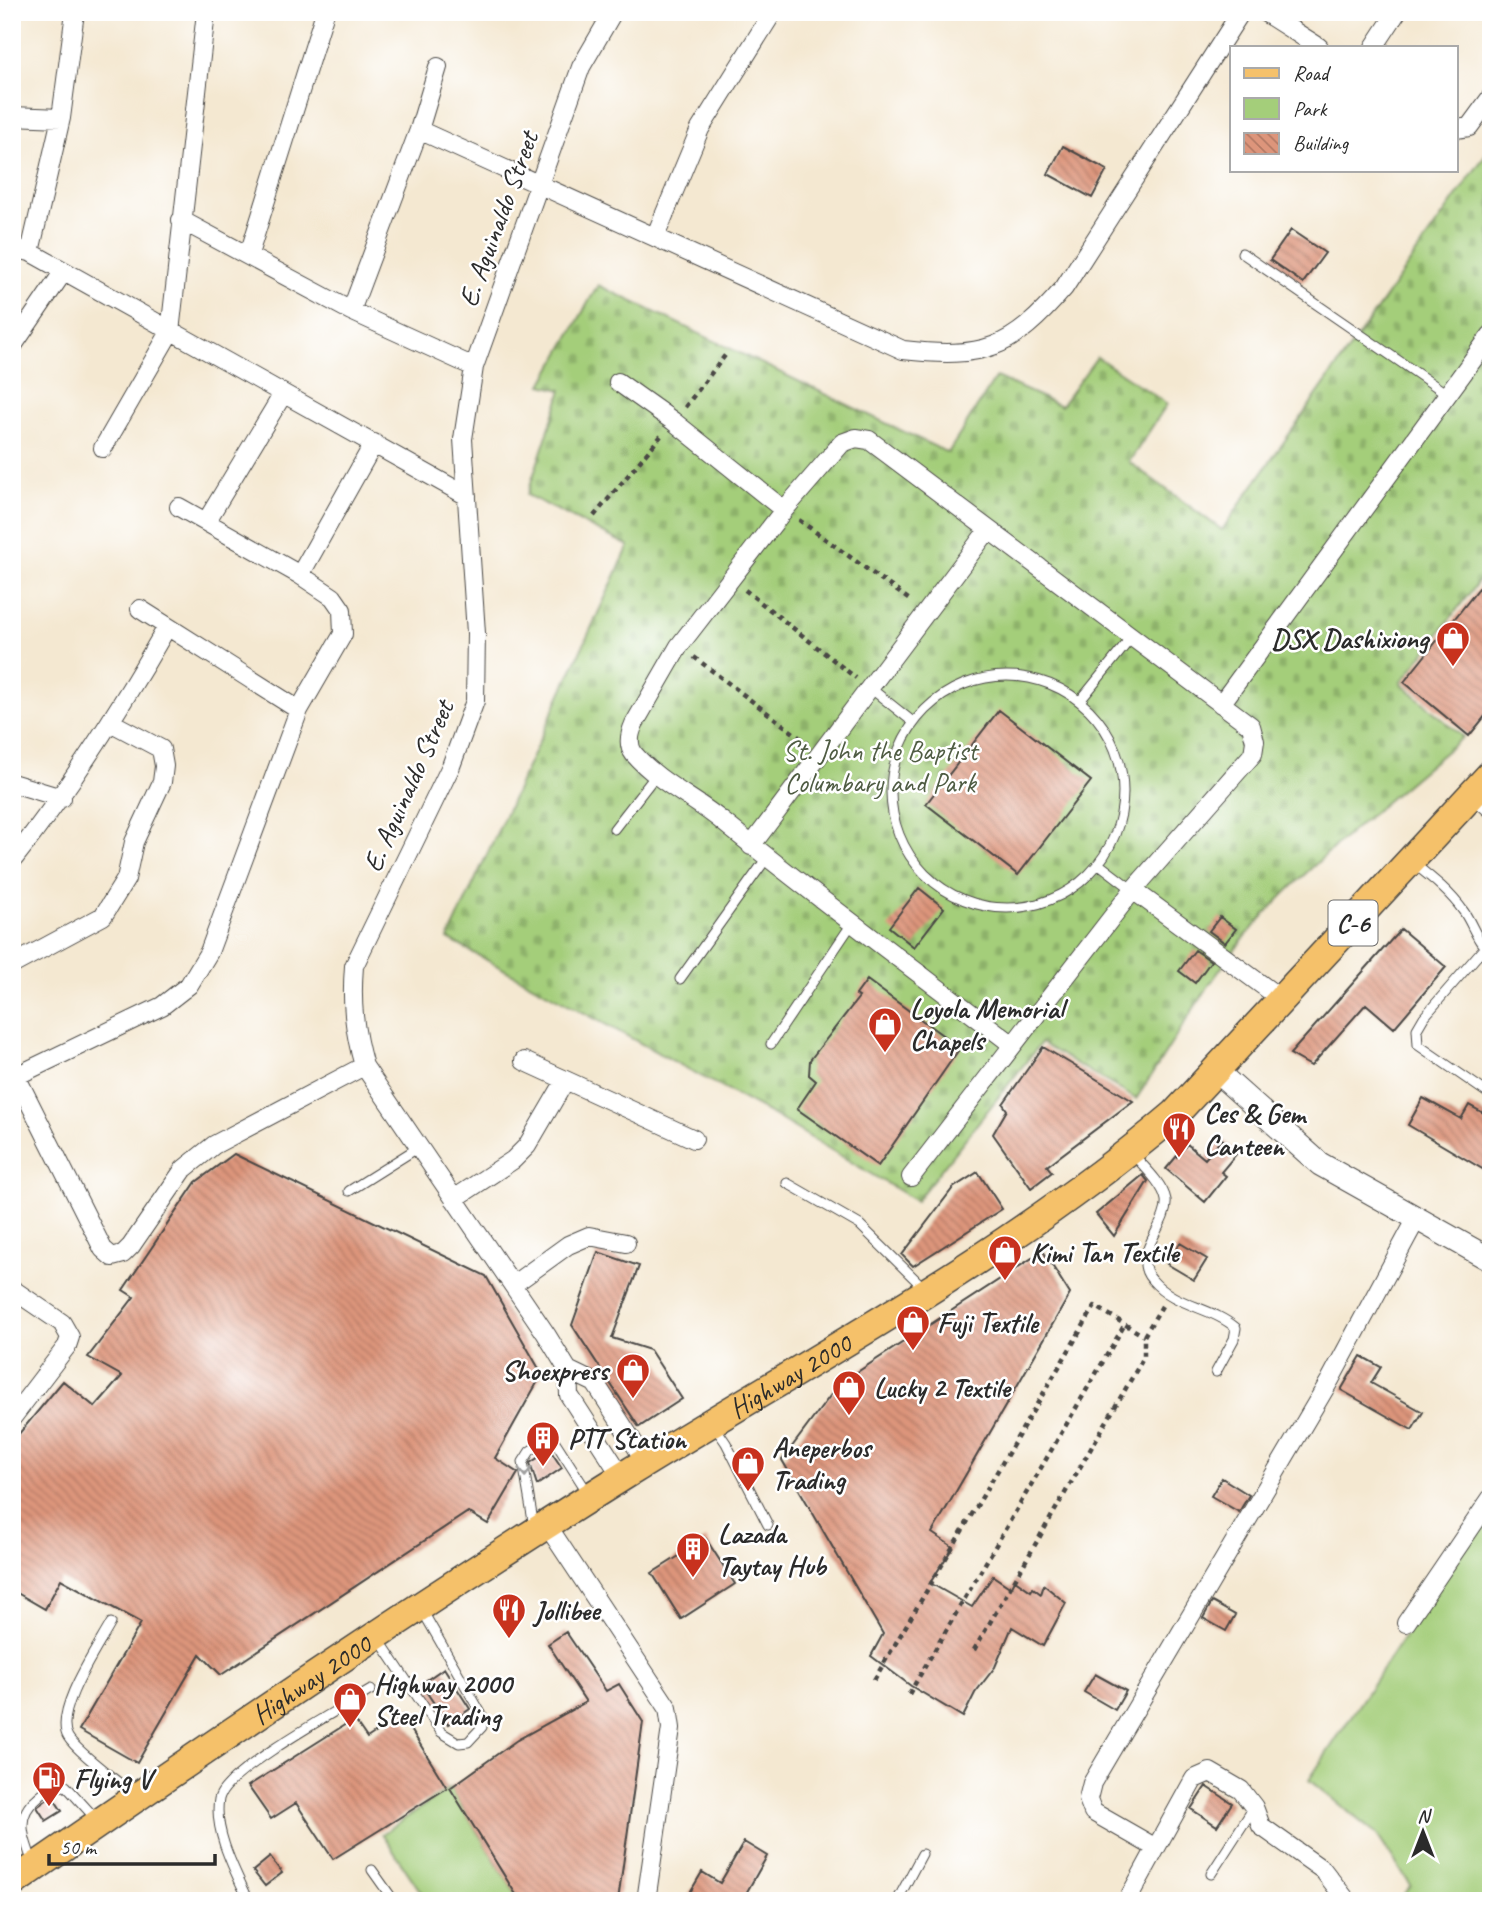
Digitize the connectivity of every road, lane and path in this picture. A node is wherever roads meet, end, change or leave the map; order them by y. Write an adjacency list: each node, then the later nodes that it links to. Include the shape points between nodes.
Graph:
1 (75, 12): 14 (street)
2 (206, 12): 18 (street)
3 (325, 12): 23 (street)
4 (613, 12): 17 (street, E. Aguinaldo Street, via 582,67)
5 (773, 12): 19 (street, via 700,129)
6 (1241, 12): 19 (street, via 1064,288 1014,337 980,352 903,350)
7 (1264, 12): 9 (street)
8 (1396, 12): 10 (street)
9 (1318, 46)
10 (1375, 46)
11 (438, 67): 16 (street)
12 (1491, 96): 15 (street, via 1469,127)
13 (12, 116): 14 (street)
14 (61, 118): 21 (street)
15 (1458, 129)
16 (419, 130): 17 (street); 25 (street)
17 (538, 183): 19 (street); 29 (street, E. Aguinaldo Street)
18 (181, 219): 23 (street); 26 (street)
19 (655, 237)
20 (12, 248): 21 (street)
21 (30, 253): 24 (street)
22 (1242, 253): 32 (lane)
23 (249, 254): 25 (street)
24 (64, 271): 26 (street); 28 (street)
25 (351, 311): 29 (street)
26 (170, 332): 31 (street); 34 (street)
27 (1491, 335): 32 (street)
28 (12, 347)
29 (474, 367): 35 (street, E. Aguinaldo Street, via 463,439)
30 (618, 382): 37 (street)
31 (283, 394): 33 (street); 38 (street)
32 (1447, 394): 49 (street)
33 (374, 443): 35 (street); 40 (street)
34 (103, 448)
35 (467, 496): 74 (street, E. Aguinaldo Street, via 476,633 475,701 451,766 355,966 354,1030)
36 (178, 507): 38 (street)
37 (784, 510): 39 (street, via 842,443 856,438 870,440); 41 (street); 43 (path)
38 (206, 522): 40 (street)
39 (988, 530): 43 (street); 45 (street)
40 (300, 575): 50 (street, via 338,604 343,634)
41 (730, 579): 46 (street); 47 (path)
42 (140, 609): 44 (street)
43 (926, 612): 47 (street)
44 (167, 627): 50 (street); 52 (street)
45 (1132, 637): 48 (lane); 49 (street)
46 (679, 646): 53 (path); 54 (street, via 629,737 631,751)
47 (869, 687): 51 (lane); 53 (street)
48 (1080, 701): 51 (lane, via 1039,680 992,676 940,696); 64 (lane, via 1094,713 1114,744 1124,779 1117,833)
49 (1221, 704): 65 (street, via 1251,726 1253,754)
50 (299, 710): 76 (street, via 209,952 188,985 162,1006)
51 (913, 722): 64 (lane, via 891,774 892,812 905,848 943,889 997,908 1035,905 1070,890)
52 (112, 723): 57 (street); 68 (street, via 161,749 164,766 162,782 134,842 126,879 103,916)
53 (822, 754): 60 (street)
54 (656, 775): 59 (lane); 60 (street)
55 (1491, 775): 58 (main road, Highway 2000 / C-6)
56 (12, 783): 57 (street)
57 (62, 799): 62 (street)
58 (1481, 805): 63 (main road, Highway 2000 / C-6)
59 (614, 829)
60 (751, 846): 61 (street)
61 (766, 859): 66 (street); 69 (lane)
62 (12, 861)
63 (1411, 862): 67 (lane, via 1441,885); 70 (main road, Highway 2000 / C-6)
64 (1099, 864): 65 (lane)
65 (1133, 890): 70 (street); 72 (street)
66 (853, 922): 71 (lane); 72 (street)
67 (1487, 951): 78 (lane, via 1417,1029 1418,1045)
68 (12, 965)
69 (680, 979)
70 (1281, 999): 75 (main road, Highway 2000 / C-6)
71 (771, 1044)
72 (1013, 1045): 82 (street)
73 (524, 1061): 77 (street)
74 (365, 1066): 76 (street, via 214,1145 184,1169 131,1246 112,1257 103,1249); 80 (street, E. Aguinaldo Street)
75 (1216, 1071): 81 (main road, Highway 2000 / C-6); 86 (street, via 1320,1164)
76 (14, 1074)
77 (565, 1081): 79 (street); 85 (street, via 527,1146)
78 (1489, 1094)
79 (694, 1139)
80 (419, 1147): 84 (lane); 85 (street, E. Aguinaldo Street)
81 (1131, 1152): 91 (main road, Highway 2000 / C-6); 92 (lane, via 1166,1201 1145,1268 1150,1279)
82 (911, 1177)
83 (787, 1183): 91 (lane, via 860,1225)
84 (349, 1191)
85 (454, 1199): 89 (street, E. Aguinaldo Street)
86 (1417, 1218): 88 (street); 116 (street, via 1330,1380 1092,1783 1088,1799 1093,1812)
87 (626, 1242): 89 (street, via 589,1236 568,1245)
88 (1491, 1260)
89 (514, 1284): 95 (street, E. Aguinaldo Street)
90 (12, 1289): 97 (street, via 62,1323 70,1337)
91 (927, 1290): 98 (main road, Highway 2000 / C-6)
92 (1169, 1295): 94 (path); 96 (lane, via 1236,1328)
93 (1125, 1324): 94 (path); 110 (path, via 1095,1306); 112 (path)
94 (1144, 1336): 109 (path, via 1144,1357)
95 (568, 1370): 99 (street, E. Aguinaldo Street, via 595,1382); 100 (street, E. Aguinaldo Street, via 569,1395)
96 (1216, 1371)
97 (12, 1418)
98 (712, 1422): 99 (main road, Highway 2000 / C-6); 103 (lane)
99 (646, 1462): 100 (main road, Highway 2000 / C-6)
100 (622, 1477): 101 (main road, Highway 2000 / C-6)
101 (590, 1498): 104 (main road, Highway 2000 / C-6); 104 (lane, one-way to 104, via 556,1443 547,1440 523,1462)
102 (1491, 1498): 107 (street)
103 (768, 1525)
104 (541, 1529): 105 (main road, Highway 2000 / C-6); 123 (street, via 668,1708 671,1728)
105 (421, 1608): 108 (main road, Highway 2000 / C-6); 108 (lane, via 482,1714 482,1727 468,1742 459,1743 441,1732)
106 (111, 1623): 113 (lane, via 66,1706 63,1723 68,1738)
107 (1406, 1623)
108 (377, 1636): 113 (main road, Highway 2000 / C-6)
109 (974, 1650)
110 (874, 1680)
111 (370, 1690): 121 (lane, via 252,1763 222,1791 221,1825)
112 (909, 1694)
113 (138, 1798): 115 (main road, Highway 2000 / C-6)
114 (1254, 1807): 116 (street, via 1241,1790 1219,1775 1203,1772 1194,1779); 119 (lane); 126 (street, via 1261,1826 1323,1870)
115 (99, 1823): 120 (main road, Highway 2000 / C-6); 120 (lane, via 66,1786 46,1789 22,1818)
116 (1156, 1848): 125 (street)
117 (922, 1854): 124 (lane)
118 (372, 1870): 122 (lane)
119 (1211, 1874)
120 (23, 1876)
121 (249, 1901)
122 (394, 1901)
123 (646, 1901)
124 (897, 1901)
125 (1127, 1901)
126 (1347, 1901)

